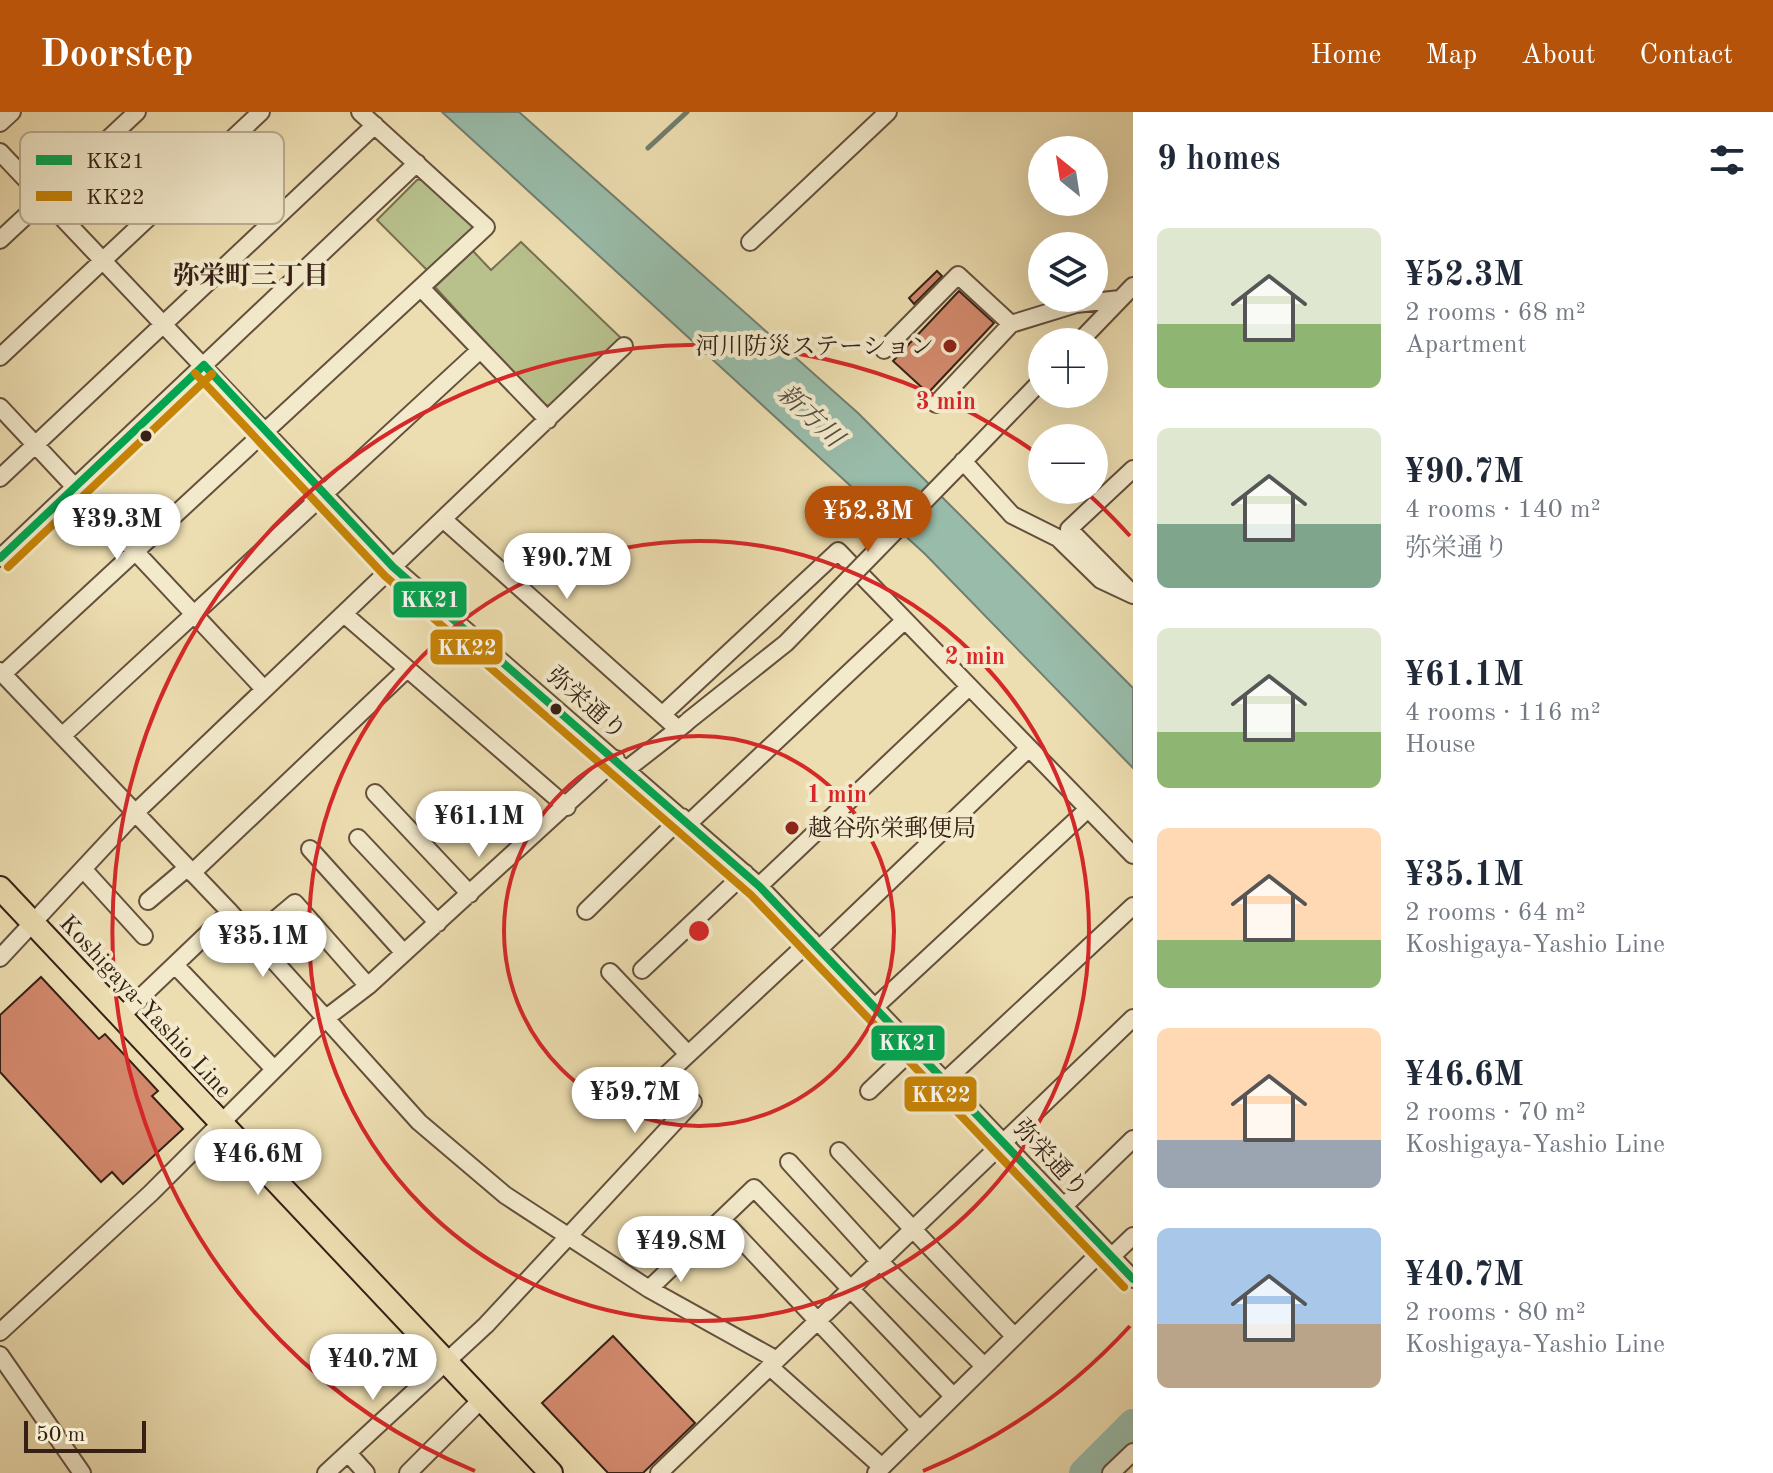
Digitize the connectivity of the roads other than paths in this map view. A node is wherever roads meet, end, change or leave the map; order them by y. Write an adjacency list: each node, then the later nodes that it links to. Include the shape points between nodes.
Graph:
1 (12, 112): 6 (street)
2 (137, 112): 8 (street)
3 (261, 112): 9 (street)
4 (360, 112): 7 (street)
5 (888, 112): 19 (street)
6 (0, 123)
7 (375, 125): 11 (street); 13 (street)
8 (116, 132)
9 (240, 132)
10 (0, 152): 12 (street, 弥栄通り)
11 (417, 163): 22 (street, via 486,227); 31 (street)
12 (20, 173)
13 (284, 210)
14 (20, 221): 18 (street)
15 (68, 224): 20 (street, 弥栄通り)
16 (141, 224): 20 (street)
17 (270, 224): 24 (street)
18 (0, 240)
19 (750, 242)
20 (103, 260): 24 (street, 弥栄通り); 30 (street)
21 (1133, 286): 23 (street)
22 (421, 288): 28 (street); 36 (street)
23 (1120, 299): 25 (street, via 1076,304); 26 (street)
24 (164, 323): 31 (street, 弥栄通り); 37 (street)
25 (1011, 324): 29 (street, via 958,275); 33 (street)
26 (1092, 328)
27 (624, 346): 35 (street)
28 (480, 350): 35 (street); 42 (street)
29 (884, 350)
30 (0, 357)
31 (204, 365): 36 (street, 弥栄通り); 41 (street)
32 (1028, 395): 38 (street)
33 (936, 404)
34 (0, 407): 37 (street)
35 (548, 420): 43 (street)
36 (265, 431): 42 (street, 弥栄通り); 44 (street)
37 (35, 444): 40 (street); 41 (street)
38 (960, 465): 47 (street, via 1012,515 1058,538 1101,580); 56 (street, bridge, via 786,643)
39 (1133, 469): 47 (street, via 1069,529)
40 (0, 478)
41 (75, 487): 44 (street); 45 (street)
42 (324, 493): 46 (street, 弥栄通り); 48 (street)
43 (443, 519): 46 (street); 55 (street)
44 (135, 552): 48 (street); 52 (street)
45 (0, 558)
46 (393, 567): 49 (street); 59 (street, 弥栄通り)
47 (1133, 594)
48 (193, 614): 54 (street); 57 (street)
49 (344, 614): 51 (street); 54 (street)
50 (905, 620): 53 (street); 55 (street, via 838,551); 64 (street)
51 (407, 669): 61 (street); 69 (street)
52 (2, 672): 57 (street)
53 (969, 687): 58 (street); 71 (street)
54 (264, 689): 63 (street)
55 (664, 713): 56 (street)
56 (683, 725): 59 (street)
57 (62, 736): 63 (street)
58 (1029, 748): 62 (street); 82 (street)
59 (622, 764): 61 (street); 64 (street, 弥栄通り)
60 (375, 793): 73 (street)
61 (567, 807): 73 (street)
62 (1088, 809): 67 (street); 89 (street)
63 (135, 813): 68 (street); 69 (street)
64 (685, 820): 70 (street, 弥栄通り); 76 (street)
65 (358, 838): 79 (street)
66 (310, 849): 83 (street)
67 (1133, 855)
68 (83, 869): 78 (street); 80 (street)
69 (190, 870): 74 (street); 77 (street)
70 (745, 873): 71 (street, 弥栄通り); 86 (street)
71 (759, 886): 82 (street, 弥栄通り)
72 (0, 888): 78 (main road, Koshigaya-Yashio Line)
73 (470, 894): 79 (street)
74 (148, 901)
75 (1133, 906): 96 (street)
76 (586, 911)
77 (230, 912): 81 (street); 85 (street)
78 (33, 923): 84 (street); 90 (main road, Koshigaya-Yashio Line)
79 (438, 923): 83 (street)
80 (144, 936)
81 (253, 938): 88 (street, via 295,903); 91 (street)
82 (815, 945): 89 (street, 弥栄通り); 94 (street)
83 (404, 953): 88 (street)
84 (0, 958)
85 (175, 965): 90 (street); 95 (street)
86 (642, 970)
87 (610, 972): 94 (street)
88 (368, 986): 91 (street)
89 (875, 1007): 93 (street, 弥栄通り)
90 (121, 1016): 98 (main road, Koshigaya-Yashio Line)
91 (326, 1018): 95 (street); 106 (street, via 419,1122 505,1195)
92 (1133, 1018): 100 (street)
93 (914, 1048): 96 (street, 弥栄通り); 97 (street)
94 (688, 1054): 106 (street, via 666,1075 693,1102)
95 (274, 1069): 98 (street)
96 (945, 1081): 100 (street, 弥栄通り)
97 (869, 1091)
98 (219, 1122): 114 (street, via 151,1193); 117 (main road, Koshigaya-Yashio Line)
99 (1133, 1139): 103 (street)
100 (1003, 1143): 103 (street, 弥栄通り); 105 (street)
101 (839, 1151): 105 (street)
102 (789, 1162): 109 (street)
103 (1063, 1207): 108 (street, 弥栄通り)
104 (722, 1219): 111 (street); 112 (street, via 754,1188); 113 (street)
105 (915, 1228): 109 (street); 115 (street)
106 (569, 1234): 111 (street); 117 (street)
107 (1133, 1236): 108 (street)
108 (1108, 1253): 110 (street, 弥栄通り); 115 (street)
109 (879, 1261): 112 (street); 119 (street)
110 (1133, 1279)
111 (649, 1289): 118 (street)
112 (850, 1290): 113 (street); 120 (street)
113 (816, 1323): 118 (street); 122 (street)
114 (0, 1332)
115 (1014, 1336): 119 (street)
116 (0, 1355): 126 (street)
117 (446, 1361): 121 (main road, Koshigaya-Yashio Line); 124 (street)
118 (773, 1363): 125 (street); 131 (street)
119 (984, 1366): 120 (street)
120 (953, 1396): 122 (street)
121 (482, 1399): 129 (street); 130 (main road, Koshigaya-Yashio Line)
122 (919, 1429): 125 (street)
123 (1133, 1452): 132 (street)
124 (348, 1453): 127 (street); 128 (street)
125 (879, 1470)
126 (82, 1473)
127 (326, 1473)
128 (366, 1473)
129 (408, 1473)
130 (551, 1473)
131 (659, 1473)
132 (1111, 1473)

